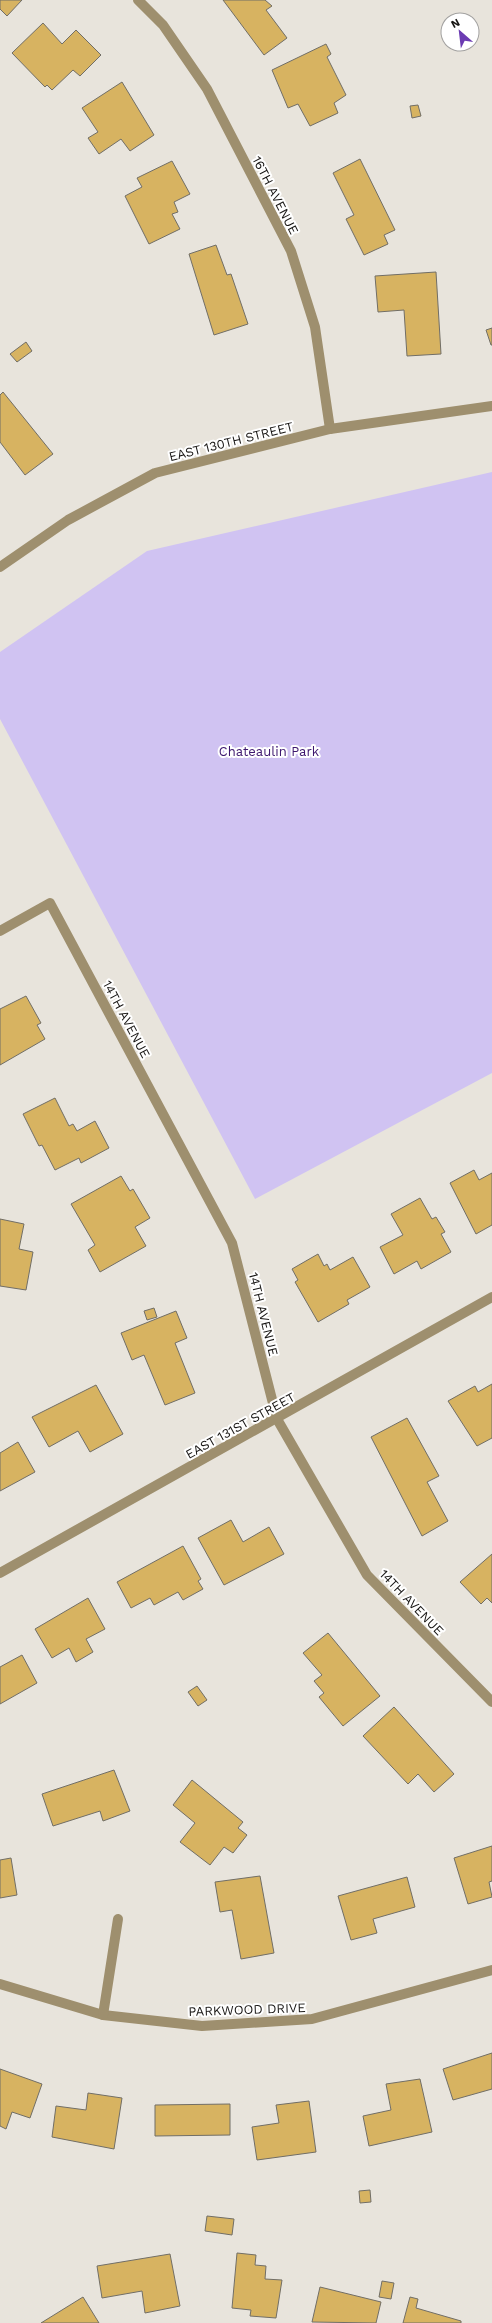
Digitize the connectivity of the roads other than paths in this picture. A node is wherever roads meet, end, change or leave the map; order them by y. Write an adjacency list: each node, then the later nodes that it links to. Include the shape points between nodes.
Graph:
1 (138, 0): 3 (street, 16TH AVENUE, via 163,25 207,89 290,251 315,327)
2 (492, 406): 3 (street, EAST 130TH STREET)
3 (330, 429): 4 (street, EAST 130TH STREET, via 155,473 68,520)
4 (0, 567)
5 (0, 932): 7 (street, 14TH AVENUE, via 50,902 232,1243)
6 (492, 1297): 7 (street, EAST 131ST STREET)
7 (277, 1419): 8 (street, EAST 131ST STREET); 9 (street, 14TH AVENUE, via 367,1575)
8 (0, 1573)
9 (492, 1702)
10 (118, 1919): 13 (street)
11 (492, 1970): 13 (street, PARKWOOD DRIVE, via 312,2020 202,2026)
12 (0, 1984): 13 (street, PARKWOOD DRIVE)
13 (103, 2015)

